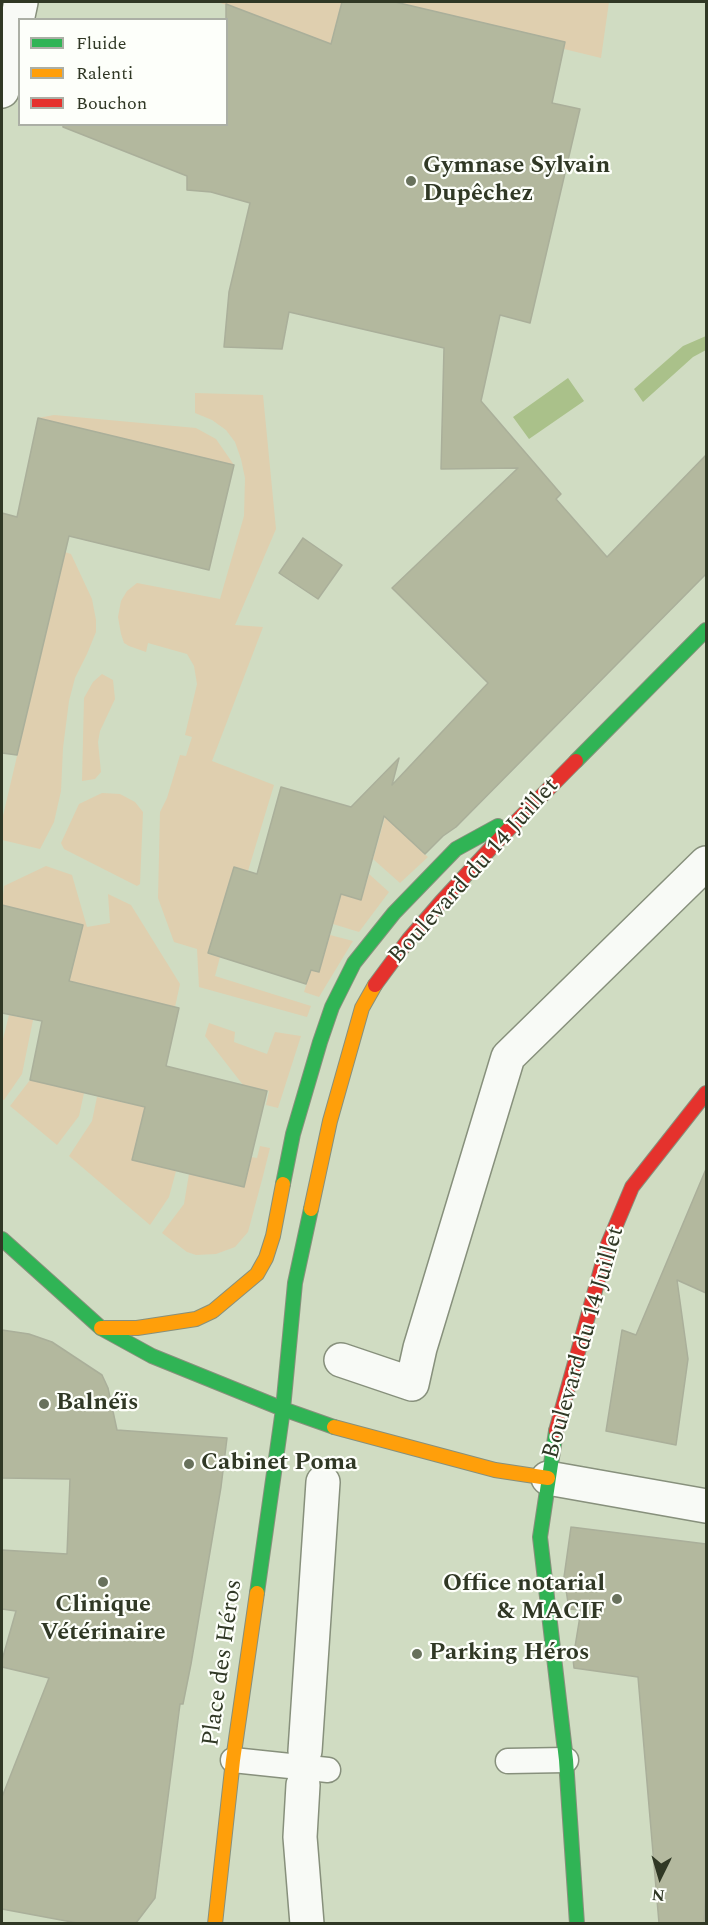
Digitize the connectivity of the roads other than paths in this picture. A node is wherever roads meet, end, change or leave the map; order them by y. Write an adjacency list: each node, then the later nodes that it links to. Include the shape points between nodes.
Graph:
1 (21, 2): 2 (street)
2 (2, 91)
3 (706, 630): 4 (main road, Boulevard du 14 Juillet)
4 (530, 808): 8 (main road, via 456,849 394,913 354,963 320,1042 293,1134 273,1236 257,1274 213,1311 196,1319 137,1328); 10 (main road, Boulevard du 14 Juillet, via 409,939 362,1008 330,1121 297,1273)
5 (706, 863): 9 (street, via 508,1057 412,1384)
6 (706, 1093): 11 (main road, Boulevard du 14 Juillet, via 632,1187 608,1244 557,1423)
7 (2, 1239): 8 (main road)
8 (101, 1328): 10 (main road, via 152,1356)
9 (341, 1360)
10 (283, 1409): 11 (main road, via 495,1470); 14 (main road, Place des Héros)
11 (548, 1478): 13 (street); 15 (main road, via 540,1537)
12 (314, 1496): 17 (street)
13 (706, 1506)
14 (233, 1760): 17 (lane); 18 (main road, Place des Héros)
15 (566, 1760): 16 (lane); 20 (main road)
16 (508, 1761)
17 (312, 1769): 19 (street, via 300,1837)
18 (216, 1923)
19 (307, 1923)
20 (577, 1923)

